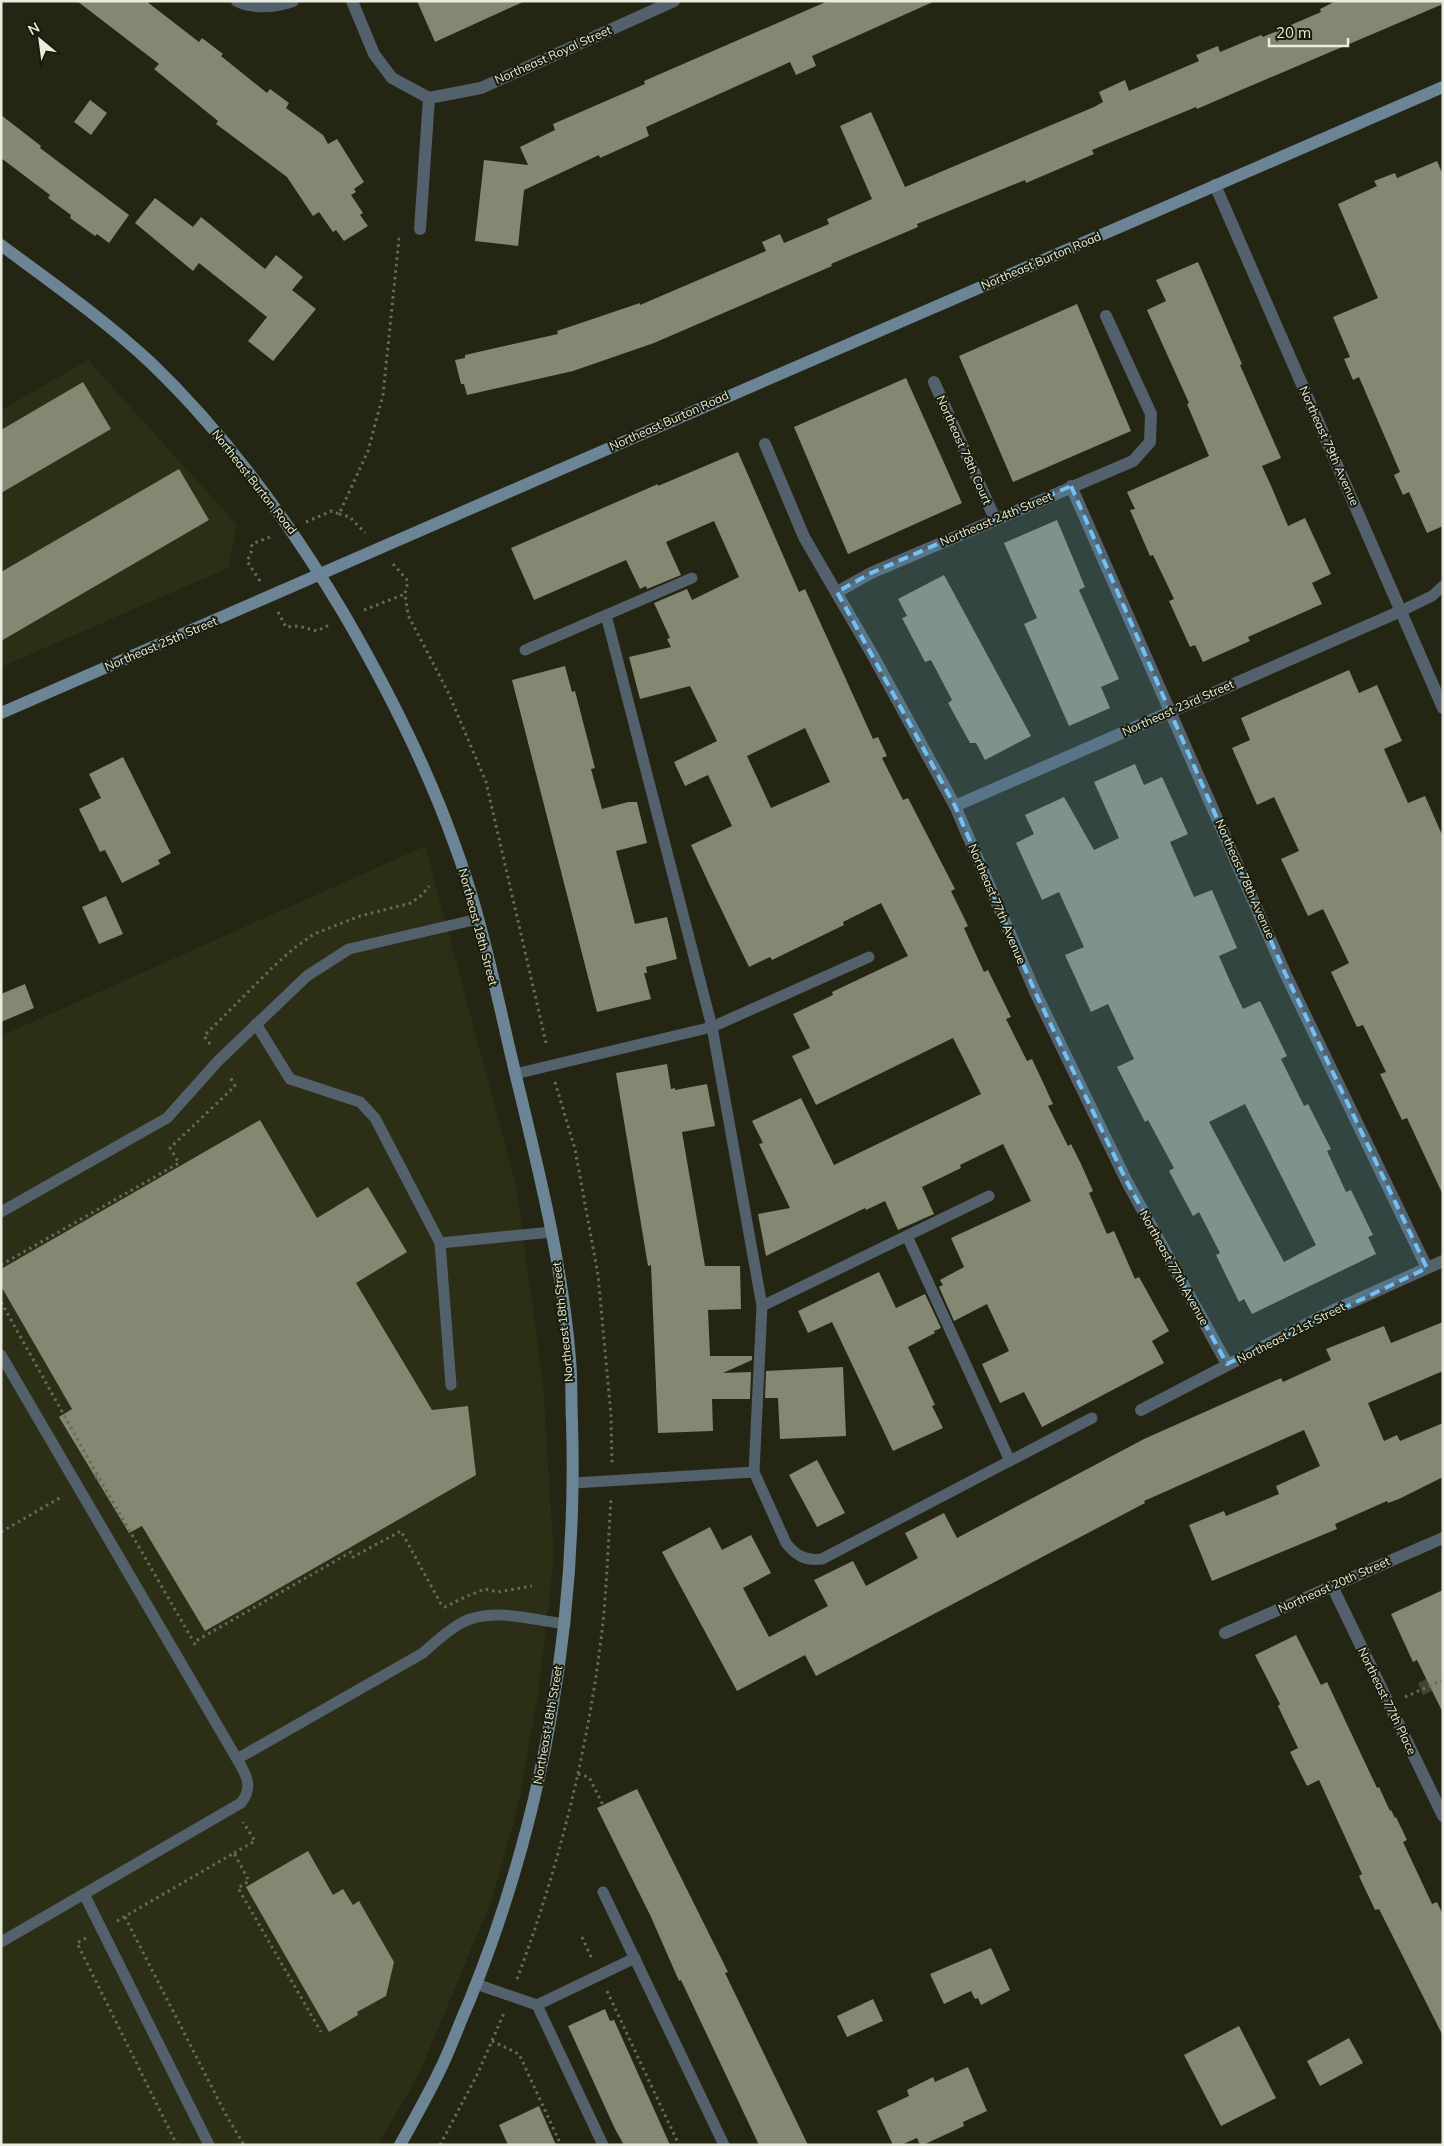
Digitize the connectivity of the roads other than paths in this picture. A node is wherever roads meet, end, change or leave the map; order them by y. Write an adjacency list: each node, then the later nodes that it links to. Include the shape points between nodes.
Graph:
1 (238, 1): 2 (street, via 249,6 281,5)
2 (293, 1)
3 (352, 1): 6 (street, via 374,54 392,78)
4 (674, 1): 6 (street, Northeast Royal Street, via 481,88)
5 (1443, 87): 7 (street, Northeast Burton Road)
6 (429, 98): 8 (street)
7 (1215, 185): 15 (street, Northeast Burton Road); 20 (street, Northeast 79th Avenue)
8 (420, 229)
9 (1, 245): 15 (street, Northeast Burton Road, via 73,298 150,362 214,430 291,528)
10 (1106, 316): 13 (street, Northeast 24th Street, via 1151,414 1150,442 1133,461)
11 (934, 382): 14 (street, Northeast 78th Court)
12 (764, 444): 18 (street, Northeast 77th Avenue, via 804,537)
13 (1071, 486): 14 (street, Northeast 24th Street); 24 (street, Northeast 78th Avenue)
14 (995, 519): 18 (street, Northeast 24th Street, via 871,573)
15 (321, 575): 25 (street, Northeast 25th Street); 27 (street, Northeast 18th Street, via 380,676 426,770 456,847)
16 (692, 578): 21 (lane)
17 (1443, 586): 19 (lane)
18 (837, 592): 26 (street, Northeast 77th Avenue)
19 (1437, 596): 20 (lane)
20 (1401, 611): 23 (street, Northeast 79th Avenue); 24 (street, Northeast 23rd Street)
21 (606, 615): 22 (lane); 30 (lane)
22 (525, 650)
23 (1443, 708)
24 (1171, 711): 26 (street, Northeast 23rd Street); 38 (street, Northeast 78th Avenue, via 1286,973)
25 (1, 713)
26 (956, 806): 41 (street, Northeast 77th Avenue, via 1036,994 1092,1110 1127,1182)
27 (478, 919): 29 (lane, via 348,949 307,976); 31 (street, Northeast 18th Street)
28 (869, 958): 30 (lane)
29 (256, 1024): 33 (lane, via 167,1118); 36 (lane, via 290,1079 360,1102 375,1118)
30 (712, 1027): 31 (lane); 39 (lane)
31 (515, 1074): 34 (street, Northeast 18th Street)
32 (989, 1196): 35 (lane)
33 (1, 1212)
34 (552, 1232): 36 (lane); 47 (street, Northeast 18th Street, via 570,1358)
35 (907, 1236): 39 (lane); 45 (lane)
36 (440, 1244): 42 (lane)
37 (1443, 1261): 38 (street, Northeast 21st Street)
38 (1426, 1268): 41 (street, Northeast 21st Street)
39 (762, 1306): 46 (lane)
40 (1, 1355): 52 (lane)
41 (1227, 1364): 43 (street, Northeast 21st Street)
42 (451, 1385)
43 (1141, 1410)
44 (1092, 1418): 45 (lane)
45 (1010, 1460): 46 (lane, via 822,1559 812,1560 797,1554 786,1543)
46 (754, 1472): 47 (lane)
47 (574, 1483): 50 (street, Northeast 18th Street)
48 (1443, 1538): 49 (street, Northeast 20th Street)
49 (1332, 1586): 51 (street, Northeast 20th Street); 53 (street, Northeast 77th Place)
50 (565, 1624): 52 (lane, via 493,1615 464,1622 423,1652); 58 (street, Northeast 18th Street, via 538,1784 498,1926)
51 (1225, 1633)
52 (237, 1759): 55 (lane, via 249,1784 241,1803)
53 (1443, 1816)
54 (603, 1892): 57 (lane)
55 (84, 1894): 56 (lane); 60 (lane)
56 (1, 1942)
57 (635, 1958): 59 (lane); 63 (lane)
58 (476, 1984): 59 (lane); 61 (street, Northeast 18th Street, via 441,2068)
59 (537, 2005): 62 (lane)
60 (209, 2145)
61 (400, 2145)
62 (603, 2145)
63 (724, 2145)

